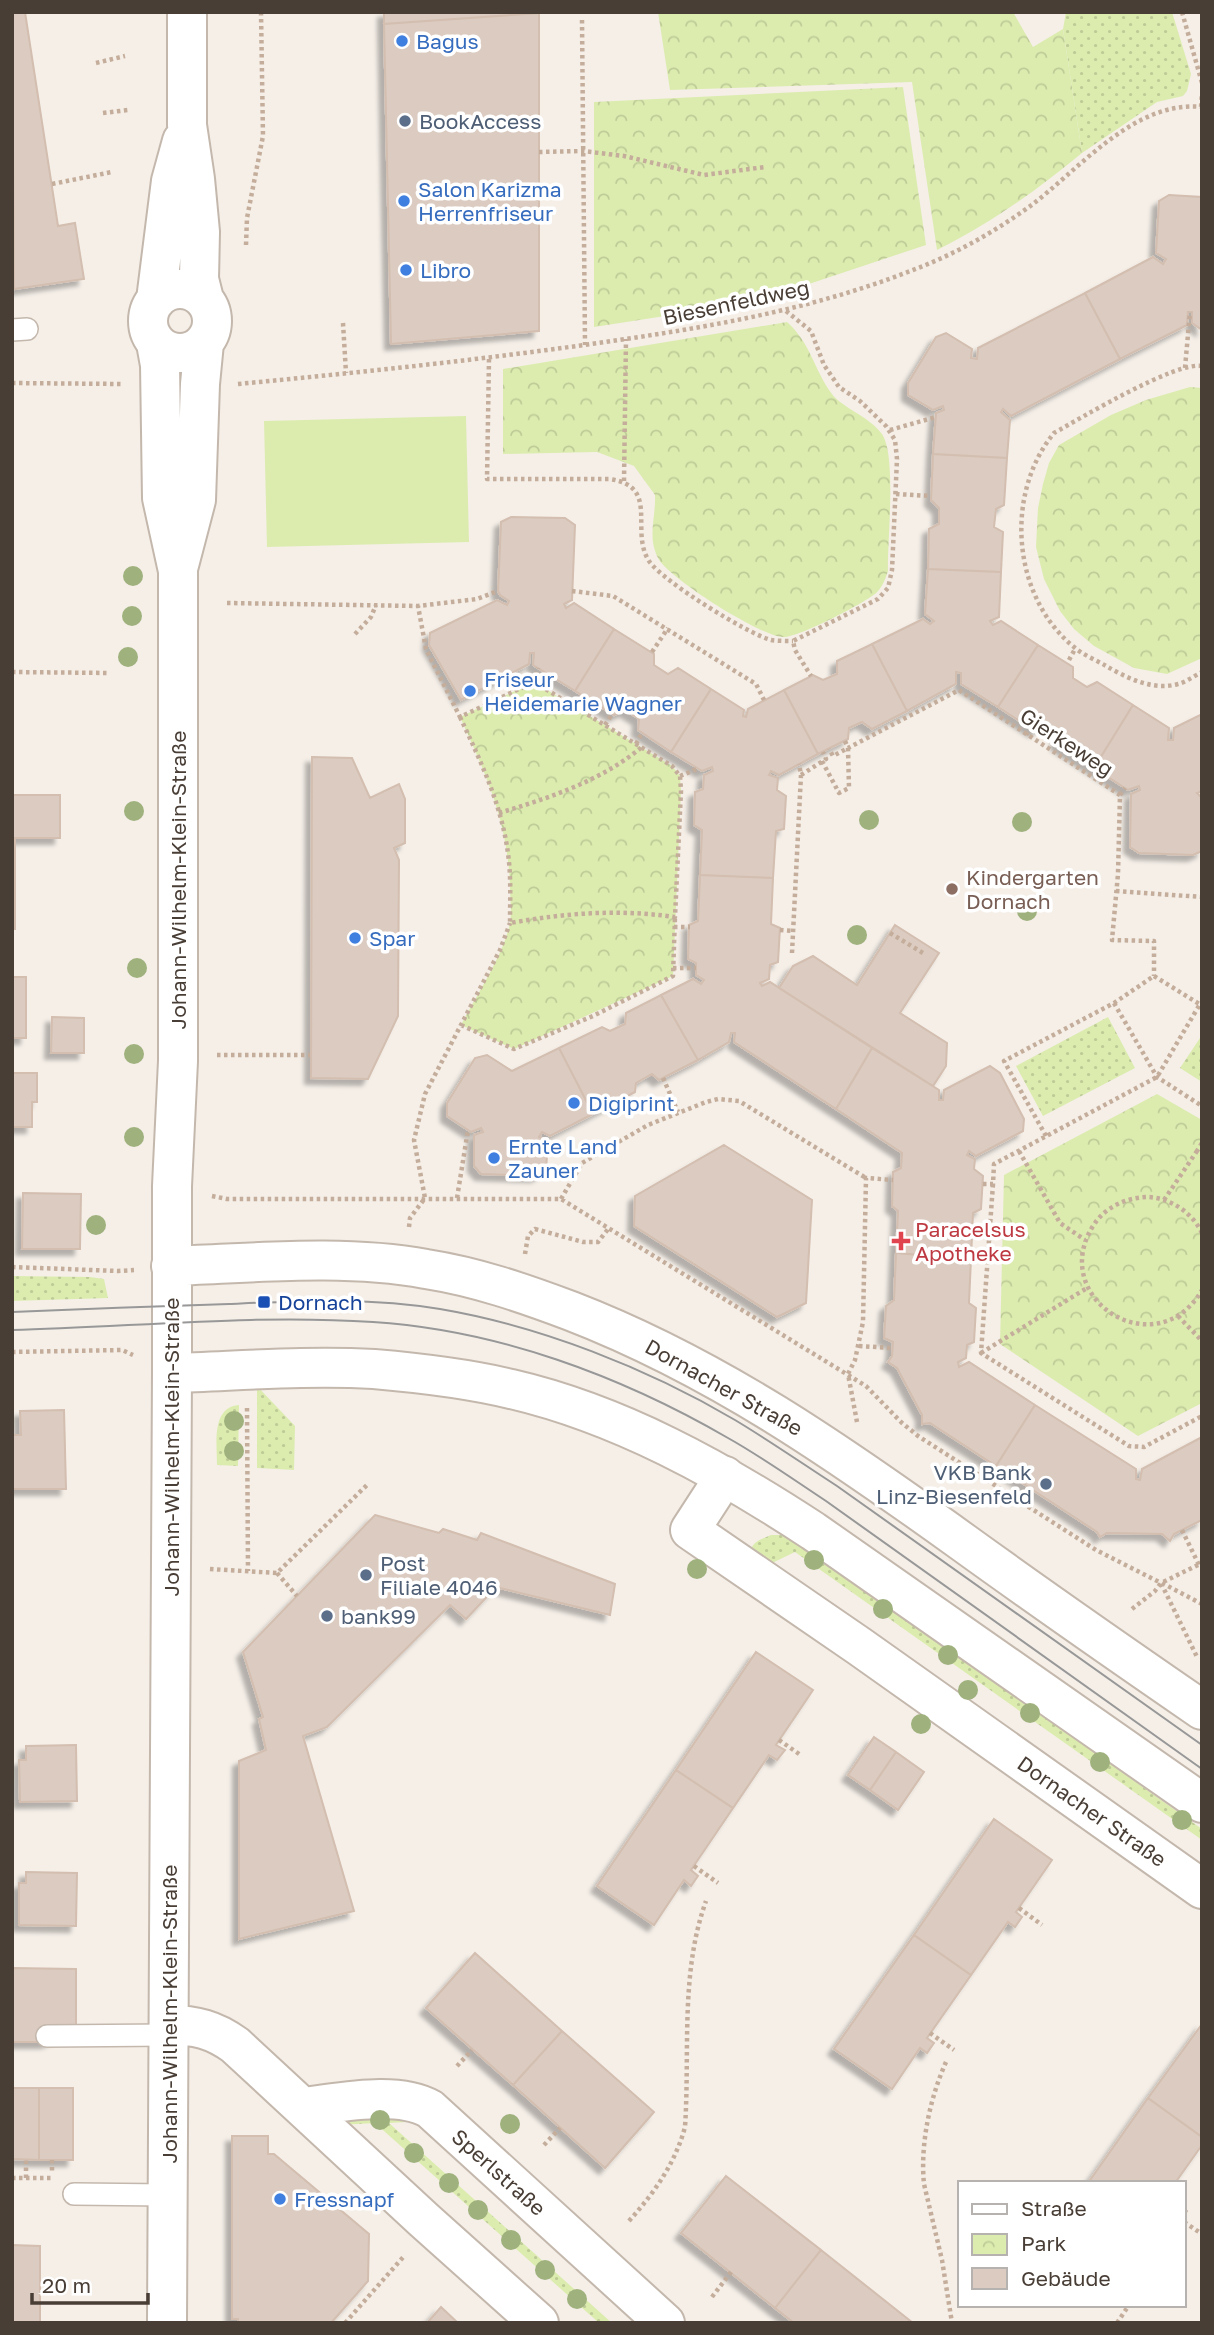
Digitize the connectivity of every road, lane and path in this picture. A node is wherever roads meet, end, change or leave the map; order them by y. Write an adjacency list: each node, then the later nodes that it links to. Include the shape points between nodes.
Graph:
1 (187, 12): 12 (street, Johann-Wilhelm-Klein-Straße)
2 (261, 12): 18 (path, via 263,136)
3 (1182, 12): 7 (path)
4 (582, 20): 14 (path)
5 (125, 57): 6 (path)
6 (96, 63)
7 (1202, 83)
8 (1202, 93): 9 (path)
9 (1201, 107): 21 (path, Biesenfeldweg, via 1173,107 1151,114 1099,149 1029,207 949,255)
10 (128, 110): 11 (path)
11 (103, 114)
12 (187, 125): 19 (street, Johann-Wilhelm-Klein-Straße); 20 (street, Johann-Wilhelm-Klein-Straße, via 171,181)
13 (539, 152): 14 (path)
14 (583, 152): 15 (path, via 624,156 704,175); 27 (path)
15 (765, 167)
16 (112, 172): 17 (path)
17 (52, 184)
18 (246, 245)
19 (204, 299): 20 (street, via 179,289); 26 (street, Johann-Wilhelm-Klein-Straße, via 213,323)
20 (156, 300): 25 (street, Johann-Wilhelm-Klein-Straße, via 148,324)
21 (786, 311): 24 (path, Biesenfeldweg); 36 (path, via 811,331 824,365 839,387)
22 (1190, 312): 30 (path)
23 (342, 323): 31 (path)
24 (626, 340): 27 (path, Biesenfeldweg); 37 (path)
25 (156, 342): 26 (street, via 182,353); 40 (street, Johann-Wilhelm-Klein-Straße, via 162,498)
26 (204, 343): 40 (street, Johann-Wilhelm-Klein-Straße, via 196,500)
27 (585, 345): 28 (path, Biesenfeldweg)
28 (489, 359): 31 (path, Biesenfeldweg); 37 (path, via 487,479)
29 (1202, 366): 30 (path)
30 (1185, 368): 49 (path, via 1054,433 1032,468 1021,533 1030,587 1046,616)
31 (346, 373): 34 (path, Biesenfeldweg)
32 (12, 383): 33 (path)
33 (121, 384)
34 (227, 385)
35 (936, 417): 36 (path)
36 (890, 430): 38 (path, via 897,459)
37 (624, 481): 48 (path, via 635,489 642,543 659,572 753,632 772,640)
38 (896, 494): 39 (path); 48 (path, via 891,580 884,595)
39 (932, 496)
40 (178, 571): 124 (street, Johann-Wilhelm-Klein-Straße, via 178,1061)
41 (499, 591): 45 (path, via 477,599)
42 (572, 591): 46 (path, via 613,596)
43 (227, 603): 44 (path)
44 (376, 605): 45 (path); 47 (path)
45 (418, 606): 62 (path, via 426,649)
46 (668, 628): 50 (path); 60 (path, via 756,684)
47 (355, 634)
48 (793, 641): 56 (path)
49 (1075, 649): 51 (path); 54 (path, via 1125,677 1153,685 1178,684)
50 (652, 652)
51 (1069, 660)
52 (538, 668): 57 (path)
53 (12, 672): 55 (path)
54 (1202, 672)
55 (110, 673)
56 (811, 676)
57 (534, 682): 62 (path); 63 (path)
58 (953, 686): 59 (path)
59 (956, 692): 66 (path, Gierkeweg); 70 (path)
60 (764, 700)
61 (612, 714): 63 (path)
62 (460, 717): 81 (path)
63 (605, 725): 68 (path)
64 (1030, 727): 66 (path)
65 (642, 733): 68 (path)
66 (1026, 735): 73 (path, Gierkeweg)
67 (845, 741): 70 (path)
68 (639, 746): 78 (path); 81 (path, via 623,763)
69 (1061, 746): 73 (path)
70 (848, 748): 71 (path, via 833,756); 74 (path, via 849,788 839,793)
71 (829, 749)
72 (823, 752): 74 (path, via 826,758)
73 (1057, 754): 80 (path, Gierkeweg)
74 (822, 761): 77 (path)
75 (799, 764): 77 (path)
76 (697, 769): 78 (path)
77 (801, 775): 89 (path)
78 (680, 776): 84 (path)
79 (1125, 788): 80 (path)
80 (1120, 795): 82 (path, Gierkeweg)
81 (499, 814): 85 (path, via 509,862)
82 (1116, 891): 83 (path); 95 (path, Gierkeweg, via 1112,940 1154,941)
83 (1202, 897)
84 (675, 917): 85 (path, via 608,911); 86 (path)
85 (510, 923): 98 (path)
86 (674, 927): 87 (path); 93 (path)
87 (690, 927)
88 (780, 930): 89 (path)
89 (793, 931): 91 (path)
90 (890, 933): 92 (path)
91 (792, 953)
92 (923, 953)
93 (673, 968): 94 (path); 98 (path, via 673,976 514,1049)
94 (696, 968)
95 (1154, 976): 96 (path); 97 (path)
96 (1114, 1003): 101 (path); 106 (path, via 1004,1060)
97 (1201, 1005): 101 (path)
98 (461, 1025): 115 (path, via 425,1094 418,1119 414,1140)
99 (213, 1055): 100 (path)
100 (310, 1055)
101 (1157, 1077): 103 (path); 106 (path)
102 (663, 1078): 104 (path)
103 (1202, 1106)
104 (678, 1112): 110 (path, via 718,1099 739,1101); 117 (path, via 582,1163)
105 (468, 1130): 116 (path)
106 (1046, 1136): 108 (path)
107 (1202, 1143): 109 (path)
108 (1019, 1151): 113 (path, via 994,1164); 122 (path, via 1060,1223)
109 (1199, 1153): 118 (path)
110 (866, 1178): 111 (path); 131 (path)
111 (893, 1180)
112 (984, 1184): 113 (path)
113 (993, 1184): 135 (path)
114 (212, 1196): 115 (path)
115 (425, 1198): 116 (path); 119 (path)
116 (457, 1198): 117 (path)
117 (561, 1199): 120 (path)
118 (1164, 1200): 121 (path, via 1183,1209); 122 (path, via 1138,1198 1112,1207 1098,1218)
119 (410, 1218)
120 (609, 1228): 123 (path, via 598,1242 535,1229 528,1236); 137 (path)
121 (1202, 1233)
122 (1084, 1240): 127 (path, via 1082,1267)
123 (523, 1259)
124 (172, 1266): 136 (street, Johann-Wilhelm-Klein-Straße); 153 (street, Dornacher Straße, via 320,1262 424,1268 507,1287 617,1329 683,1360 850,1462)
125 (12, 1267): 126 (path)
126 (118, 1271)
127 (1087, 1288): 129 (path, via 1100,1306 1117,1318 1158,1324); 135 (path)
128 (1202, 1290): 129 (path)
129 (1178, 1316): 130 (path)
130 (1201, 1342)
131 (859, 1346): 132 (path); 137 (path)
132 (892, 1348)
133 (122, 1350): 134 (path)
134 (12, 1352)
135 (981, 1353): 139 (path, via 1129,1446 1144,1447)
136 (172, 1373): 141 (street, via 370,1369 471,1380 596,1416); 163 (street, Johann-Wilhelm-Klein-Straße)
137 (848, 1374): 140 (path); 148 (path, via 918,1436 1096,1550)
138 (247, 1395): 146 (path)
139 (1202, 1416)
140 (856, 1419)
141 (724, 1476): 156 (street, via 813,1531); 159 (street, Dornacher Straße, via 690,1530)
142 (368, 1484): 147 (path)
143 (1182, 1530): 144 (path)
144 (1200, 1564): 148 (path)
145 (208, 1569): 146 (path)
146 (248, 1571): 147 (path)
147 (277, 1573): 149 (path)
148 (1161, 1583): 150 (path); 151 (path); 152 (path)
149 (298, 1596)
150 (1202, 1604)
151 (1132, 1609)
152 (1202, 1666)
153 (1202, 1710)
154 (779, 1740): 155 (path)
155 (802, 1756)
156 (1202, 1803)
157 (694, 1866): 158 (path)
158 (718, 1883)
159 (1202, 1889)
160 (706, 1901): 179 (path, via 697,1925 690,1974 685,2127 666,2173)
161 (1019, 1908): 162 (path)
162 (1042, 1925)
163 (169, 2030): 165 (lane); 170 (street, via 191,2025 222,2035); 178 (street, Johann-Wilhelm-Klein-Straße)
164 (930, 2033): 167 (path)
165 (47, 2036)
166 (472, 2050): 169 (path)
167 (954, 2050)
168 (946, 2062): 190 (path, via 934,2096 922,2167)
169 (457, 2066)
170 (302, 2107): 188 (street); 189 (street, Sperlstraße, via 408,2100 429,2109)
171 (560, 2128): 172 (path)
172 (544, 2145)
173 (26, 2160): 175 (path)
174 (51, 2160): 176 (path)
175 (26, 2178)
176 (52, 2178)
177 (74, 2194): 178 (lane)
178 (168, 2195): 186 (street, Johann-Wilhelm-Klein-Straße)
179 (629, 2221)
180 (1186, 2223): 181 (path)
181 (1202, 2234)
182 (408, 2252): 187 (path)
183 (731, 2273): 184 (path)
184 (712, 2297)
185 (1128, 2307): 191 (path)
186 (167, 2323)
187 (345, 2323)
188 (539, 2323)
189 (665, 2323)
190 (953, 2323)
191 (1117, 2323)

